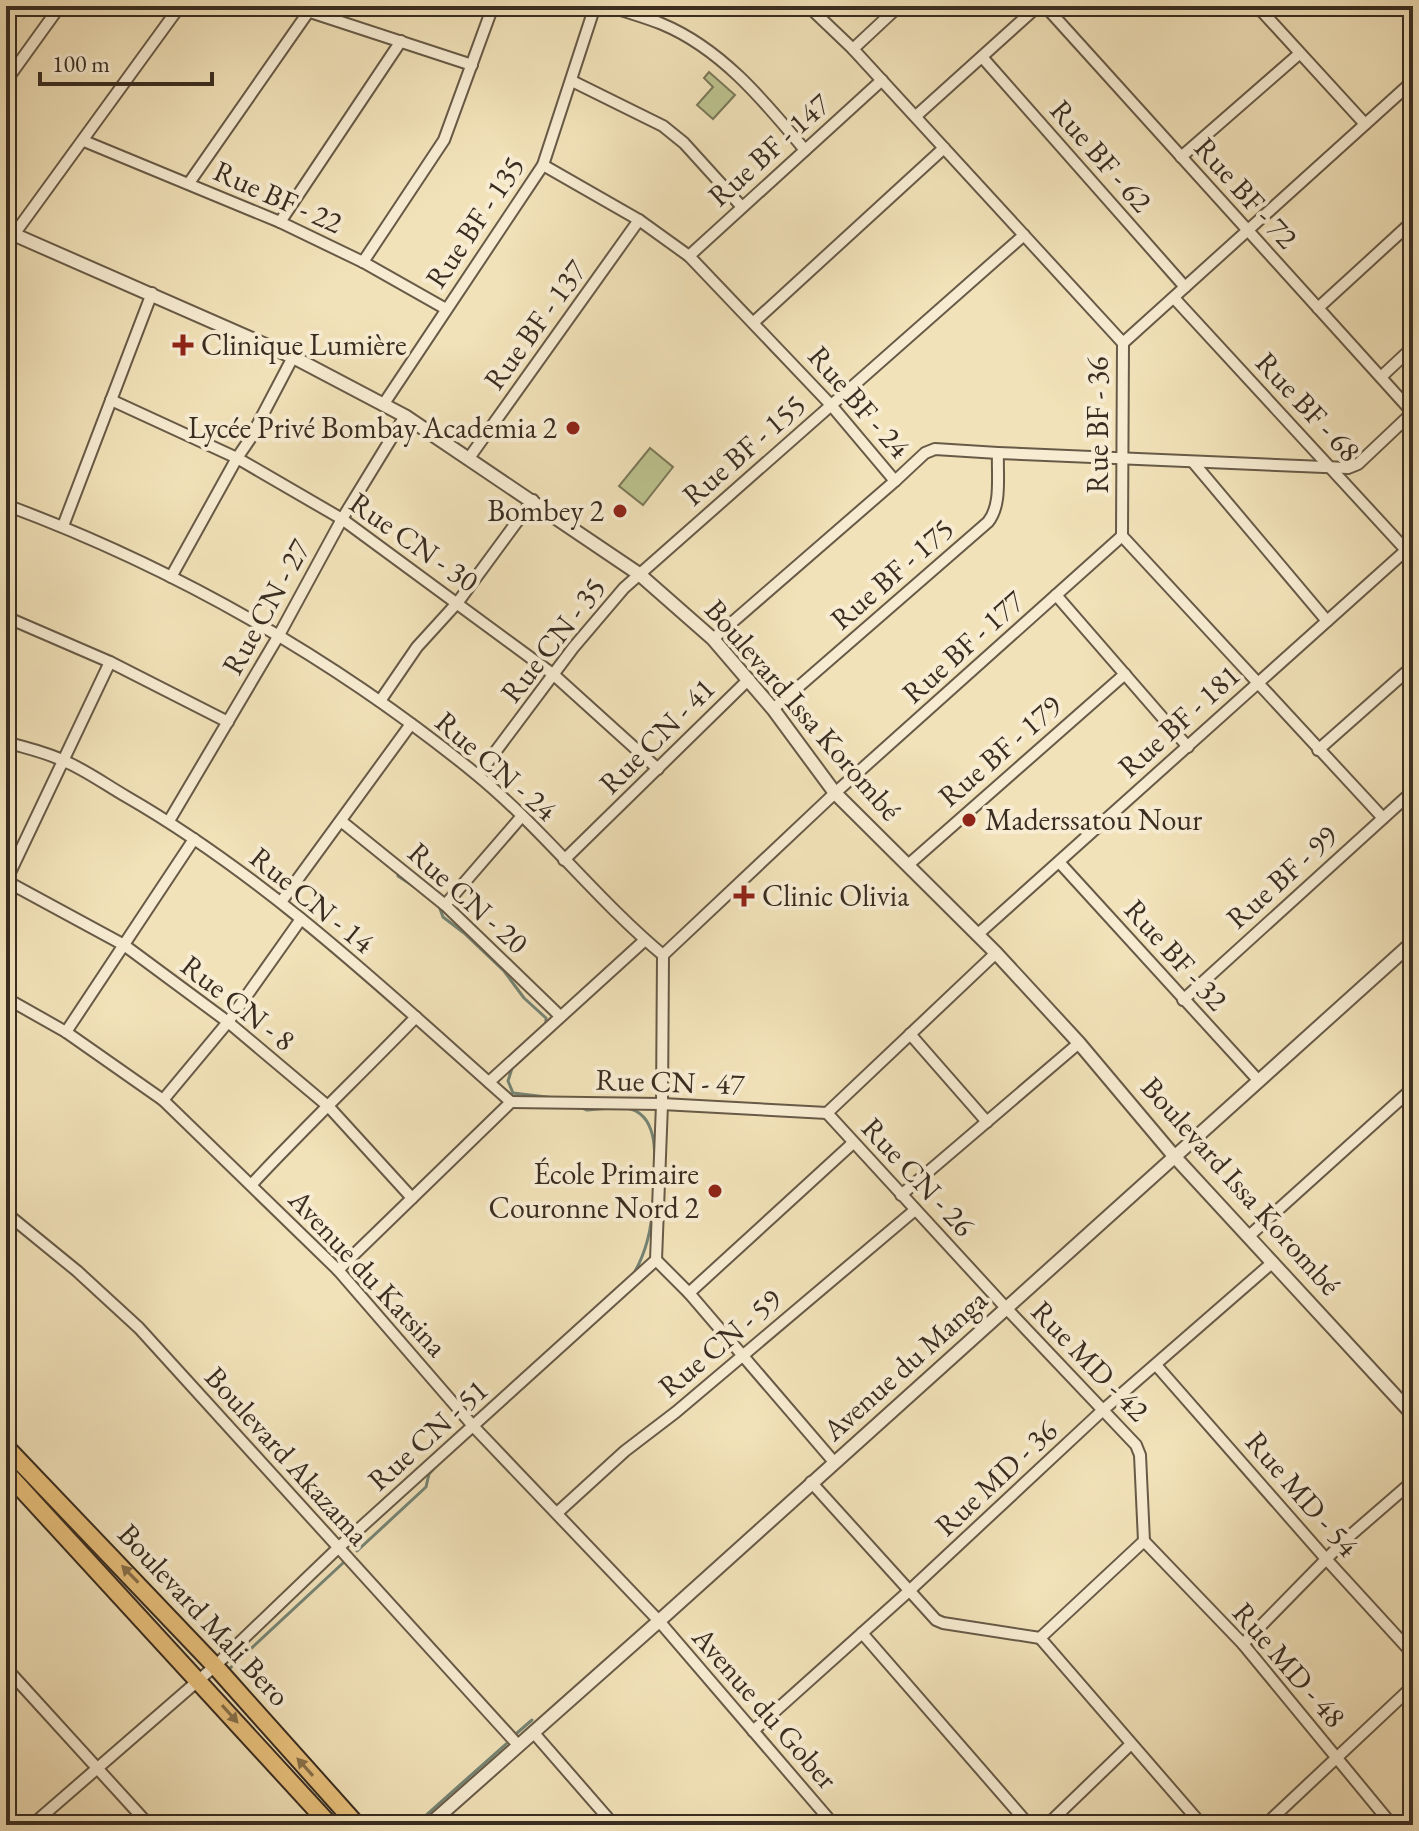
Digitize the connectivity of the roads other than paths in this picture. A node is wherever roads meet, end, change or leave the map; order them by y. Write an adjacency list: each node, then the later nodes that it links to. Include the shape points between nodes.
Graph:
1 (60, 6): 19 (street)
2 (180, 6): 24 (street)
3 (292, 6): 12 (street)
4 (493, 6): 17 (street)
5 (595, 6): 20 (street, Rue BF - 135)
6 (609, 6): 26 (street, via 664,24 700,46 751,86)
7 (808, 6): 14 (street, Rue BF - 36)
8 (899, 6): 14 (street)
9 (1038, 6): 16 (street)
10 (1045, 6): 27 (street, Rue BF - 72)
11 (1257, 6): 15 (street)
12 (309, 11): 13 (street); 29 (street)
13 (401, 41): 17 (street); 33 (street)
14 (853, 49): 18 (street, Rue BF - 36)
15 (1299, 54): 23 (street); 27 (street)
16 (982, 57): 22 (street); 39 (street, Rue BF - 62)
17 (472, 65): 38 (street, via 444,140)
18 (882, 80): 22 (street, Rue BF - 36); 26 (street, Rue BF - 147)
19 (6, 81)
20 (572, 81): 28 (street, Rue BF - 135); 30 (street, via 663,126)
21 (1413, 81): 23 (street)
22 (916, 116): 25 (street, Rue BF - 36)
23 (1365, 124): 34 (street)
24 (84, 141): 29 (street, Rue BF - 22); 35 (street)
25 (944, 148): 36 (street, Rue BF - 36); 44 (street)
26 (805, 150): 30 (street, Rue BF - 147)
27 (1181, 157): 34 (street, Rue BF - 72)
28 (543, 165): 31 (street, Rue BF - 24); 43 (street, Rue BF - 135)
29 (189, 183): 33 (street, Rue BF - 22)
30 (742, 207): 37 (street, Rue BF - 147)
31 (639, 220): 37 (street, Rue BF - 24); 56 (street, Rue BF - 137)
32 (1413, 221): 42 (street)
33 (280, 222): 38 (street, Rue BF - 22)
34 (1248, 230): 39 (street); 42 (street, Rue BF - 72)
35 (10, 232): 40 (street, Boulevard Issa Korombé)
36 (1024, 235): 45 (street, Rue BF - 36); 51 (street, Rue BF - 155)
37 (689, 256): 44 (street, Rue BF - 24)
38 (363, 262): 43 (street, Rue BF - 22)
39 (1185, 287): 41 (street)
40 (152, 293): 47 (street, Boulevard Issa Korombé); 49 (street)
41 (1174, 298): 45 (street); 59 (street, Rue BF - 68)
42 (1318, 308): 48 (street, Rue BF - 72)
43 (446, 309): 50 (street, Rue BF - 135)
44 (754, 322): 51 (street, Rue BF - 24)
45 (1123, 343): 57 (street, Rue BF - 36)
46 (1413, 347): 48 (street)
47 (293, 357): 50 (street, Boulevard Issa Korombé); 55 (street)
48 (1382, 376): 52 (street, Rue BF - 72)
49 (111, 400): 55 (street, Rue CN - 30); 64 (street)
50 (383, 405): 53 (street, Boulevard Issa Korombé)
51 (831, 405): 60 (street, Rue BF - 24); 67 (street, Rue BF - 155)
52 (1413, 412): 59 (street, Rue BF - 24, via 1358,464)
53 (405, 416): 56 (street, Boulevard Issa Korombé); 63 (street, Rue CN - 27)
54 (998, 453): 57 (street, Rue BF - 24); 60 (street, Rue BF - 24, via 935,449); 82 (street, Rue BF - 175, via 996,504 988,522)
55 (237, 458): 63 (street, Rue CN - 30); 68 (street)
56 (469, 458): 61 (street, Boulevard Issa Korombé)
57 (1122, 459): 58 (street, Rue BF - 24); 65 (street, Rue BF - 36)
58 (1193, 462): 59 (street, Rue BF - 24); 72 (street)
59 (1333, 469): 66 (street, Rue BF - 68)
60 (895, 481): 74 (street)
61 (533, 500): 67 (street, Boulevard Issa Korombé); 70 (street)
62 (6, 505): 64 (street, Rue CN - 24)
63 (342, 519): 70 (street, Rue CN - 30); 73 (street, Rue CN - 27)
64 (63, 526): 68 (street, Rue CN - 24)
65 (1122, 536): 69 (street, Rue BF - 177); 80 (street, Rue BF - 36)
66 (1409, 547): 72 (street, Rue BF - 181)
67 (639, 574): 74 (street, Boulevard Issa Korombé); 78 (street, Rue CN - 35, via 609,603)
68 (171, 577): 73 (street, Rue CN - 24)
69 (1056, 595): 77 (street); 92 (street, Rue BF - 177)
70 (458, 602): 78 (street, Rue CN - 30); 81 (street, via 417,647)
71 (6, 617): 75 (street)
72 (1327, 621): 80 (street, Rue BF - 181)
73 (279, 635): 81 (street, Rue CN - 24); 83 (street, Rue CN - 27)
74 (713, 639): 79 (street, Boulevard Issa Korombé)
75 (110, 662): 83 (street); 88 (street)
76 (1413, 666): 87 (street)
77 (1125, 674): 86 (street); 100 (street, Rue BF - 179)
78 (554, 675): 89 (street, Rue CN - 30); 90 (street, Rue CN - 35)
79 (749, 679): 82 (street, Boulevard Issa Korombé); 89 (street, Rue CN - 41)
80 (1256, 683): 86 (street, Rue BF - 181); 87 (street, Rue BF - 36)
81 (380, 701): 84 (street, Rue CN - 24)
82 (773, 709): 92 (street, Boulevard Issa Korombé)
83 (228, 722): 95 (street, Rue CN - 27)
84 (411, 724): 90 (street, Rue CN - 24); 96 (street)
85 (6, 742): 88 (street, Rue CN - 14)
86 (1188, 747): 99 (street, Rue BF - 181)
87 (1318, 750): 94 (street, Rue BF - 36)
88 (63, 760): 95 (street, Rue CN - 14); 101 (street)
89 (658, 769): 98 (street, Rue CN - 41)
90 (478, 775): 93 (street, Rue CN - 24)
91 (1413, 791): 94 (street, Rue BF - 99)
92 (835, 793): 100 (street, Boulevard Issa Korombé); 110 (street, Rue BF - 177)
93 (522, 816): 98 (street, Rue CN - 24); 103 (street)
94 (1383, 818): 112 (street, Rue BF - 99)
95 (169, 821): 97 (street, Rue CN - 14)
96 (341, 821): 102 (street); 103 (street, Rue CN - 20)
97 (194, 839): 102 (street, Rue CN - 14); 108 (street)
98 (564, 860): 106 (street, Rue CN - 24)
99 (1059, 862): 105 (street, Rue BF - 181); 112 (street, Rue BF - 32)
100 (908, 865): 105 (street, Boulevard Issa Korombé)
101 (6, 881): 108 (street, Rue CN - 8)
102 (281, 902): 104 (street, Rue CN - 14)
103 (445, 905): 113 (street, Rue CN - 20)
104 (301, 919): 114 (street, Rue CN - 14); 115 (street)
105 (977, 935): 109 (street, Boulevard Issa Korombé)
106 (645, 940): 110 (street, Rue CN - 24); 113 (street)
107 (1413, 942): 119 (street, Avenue du Manga)
108 (124, 945): 115 (street, Rue CN - 8); 116 (street)
109 (996, 953): 117 (street); 118 (street, Boulevard Issa Korombé)
110 (663, 955): 124 (street)
111 (6, 998): 116 (street, Avenue du Katsina)
112 (1183, 1000): 119 (street, Rue BF - 32)
113 (559, 1015): 120 (street)
114 (416, 1017): 120 (street, Rue CN - 14); 125 (street)
115 (228, 1022): 122 (street); 125 (street, Rue CN - 8)
116 (66, 1032): 122 (street, Avenue du Katsina)
117 (910, 1034): 126 (street); 127 (street)
118 (1079, 1043): 127 (street); 129 (street, Boulevard Issa Korombé)
119 (1258, 1080): 129 (street, Avenue du Manga)
120 (489, 1082): 123 (street, Rue CN - 14)
121 (1413, 1088): 135 (street)
122 (163, 1100): 130 (street, Avenue du Katsina)
123 (511, 1102): 124 (street, Rue CN - 47); 132 (street)
124 (662, 1104): 126 (street, Rue CN - 47); 136 (street)
125 (329, 1107): 130 (street); 132 (street, Rue CN - 8)
126 (827, 1113): 128 (street, Rue CN - 26)
127 (987, 1122): 131 (street)
128 (853, 1143): 131 (street, Rue CN - 26); 139 (street)
129 (1174, 1156): 135 (street, Boulevard Issa Korombé); 140 (street, Avenue du Manga)
130 (252, 1184): 138 (street, Avenue du Katsina)
131 (901, 1195): 133 (street, Rue CN - 26)
132 (412, 1198): 138 (street)
133 (915, 1210): 140 (street, Rue CN - 26); 141 (street, Rue CN - 59)
134 (6, 1213): 153 (street, Boulevard Akazama, via 139,1328)
135 (1249, 1236): 137 (street, Boulevard Issa Korombé)
136 (656, 1260): 139 (street); 145 (street, Rue CN - 51)
137 (1273, 1262): 142 (street, Rue MD - 36); 144 (street, Boulevard Issa Korombé)
138 (338, 1270): 145 (street, Avenue du Katsina)
139 (689, 1293): 141 (street)
140 (1007, 1309): 143 (street, Rue MD - 42); 147 (street, Avenue du Manga)
141 (742, 1356): 147 (street); 151 (street, Rue CN - 59)
142 (1156, 1365): 143 (street, Rue MD - 36); 154 (street, Rue MD - 54)
143 (1103, 1410): 152 (street, Rue MD - 42, via 1138,1449); 155 (street, Rue MD - 36)
144 (1413, 1415)
145 (474, 1427): 151 (street, Avenue du Katsina); 153 (street, Rue CN - 51)
146 (6, 1447): 148 (main road, Boulevard Mali Bero)
147 (834, 1462): 150 (street, Avenue du Manga)
148 (10, 1467): 161 (main road, Boulevard Mali Bero, one-way to 148); 163 (main road, Boulevard Mali Bero)
149 (1413, 1481): 154 (street)
150 (811, 1482): 155 (street); 156 (street, Avenue du Manga)
151 (557, 1513): 156 (street, Avenue du Katsina)
152 (1144, 1541): 158 (street); 159 (street, Rue MD - 48)
153 (338, 1548): 161 (street, Rue CN - 51); 168 (street, Boulevard Akazama)
154 (1327, 1560): 159 (street); 160 (street, Rue MD - 54)
155 (909, 1591): 157 (street, Rue MD - 36); 158 (street, via 939,1622)
156 (659, 1621): 165 (street, Avenue du Gober); 166 (street, Avenue du Manga)
157 (862, 1633): 165 (street, Rue MD - 36); 178 (street)
158 (1040, 1638): 167 (street)
159 (1243, 1644): 169 (street, Rue MD - 48)
160 (1413, 1654)
161 (215, 1666): 163 (street, Rue CN - 51); 174 (main road, Boulevard Mali Bero, one-way to 161)
162 (6, 1668): 170 (street)
163 (199, 1680): 170 (street, Rue CN - 51); 173 (main road, Boulevard Mali Bero, one-way to 173)
164 (1413, 1686): 169 (street)
165 (753, 1731): 177 (street, Avenue du Gober)
166 (533, 1732): 168 (street, Avenue du Manga); 176 (street)
167 (1131, 1744): 179 (street); 180 (street)
168 (518, 1745): 175 (street, Avenue du Manga)
169 (1337, 1758): 181 (street); 182 (street, Rue MD - 48)
170 (98, 1768): 171 (street, Rue CN - 51); 172 (street)
171 (32, 1825)
172 (149, 1825)
173 (330, 1825)
174 (357, 1825)
175 (429, 1825)
176 (614, 1825)
177 (834, 1825)
178 (1029, 1825)
179 (1047, 1825)
180 (1202, 1825)
181 (1265, 1825)
182 (1392, 1825)

